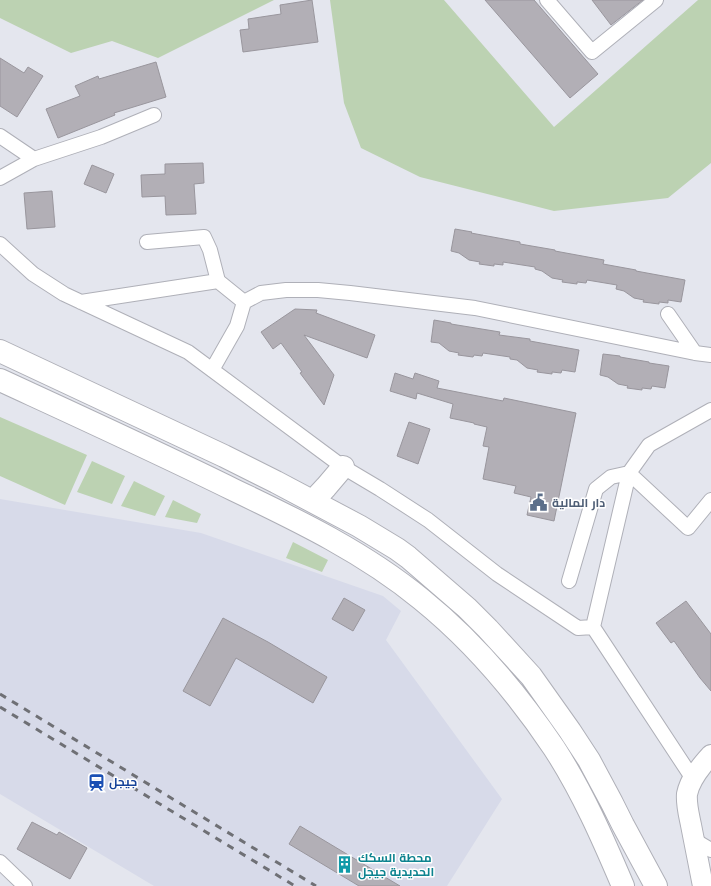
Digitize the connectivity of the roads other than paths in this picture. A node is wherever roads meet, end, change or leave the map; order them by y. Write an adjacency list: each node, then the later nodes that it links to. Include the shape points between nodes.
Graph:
1 (547, 0): 2 (street, via 592,52)
2 (656, 0)
3 (154, 115): 5 (street, via 101,137)
4 (0, 136): 5 (street)
5 (34, 159): 6 (street)
6 (0, 178)
7 (147, 242): 9 (street, via 204,236)
8 (0, 244): 10 (street, via 33,274)
9 (218, 281): 10 (street); 11 (street)
10 (81, 302): 16 (street, via 188,352)
11 (244, 302): 14 (street, via 261,293 286,290 350,293 475,308); 16 (street, via 237,326)
12 (668, 314): 14 (street)
13 (0, 351): 22 (highway, via 224,456)
14 (695, 353): 15 (street)
15 (711, 354)
16 (212, 370): 19 (street)
17 (0, 380): 31 (highway, via 297,520 400,582 458,632 515,695 560,758 602,837)
18 (711, 410): 20 (street, via 650,445)
19 (343, 467): 22 (highway); 24 (street, via 428,520 497,574 578,628)
20 (629, 473): 21 (street, via 688,528); 23 (street, via 611,477 596,489); 24 (street)
21 (711, 500)
22 (313, 501): 32 (highway, via 408,557 467,608 531,676 589,760)
23 (569, 581)
24 (593, 627): 26 (street)
25 (711, 755): 26 (main road)
26 (693, 779): 27 (main road, via 687,801)
27 (694, 840): 28 (street); 33 (main road)
28 (711, 850)
29 (0, 862): 30 (street)
30 (25, 886)
31 (623, 886)
32 (656, 886)
33 (703, 886)

